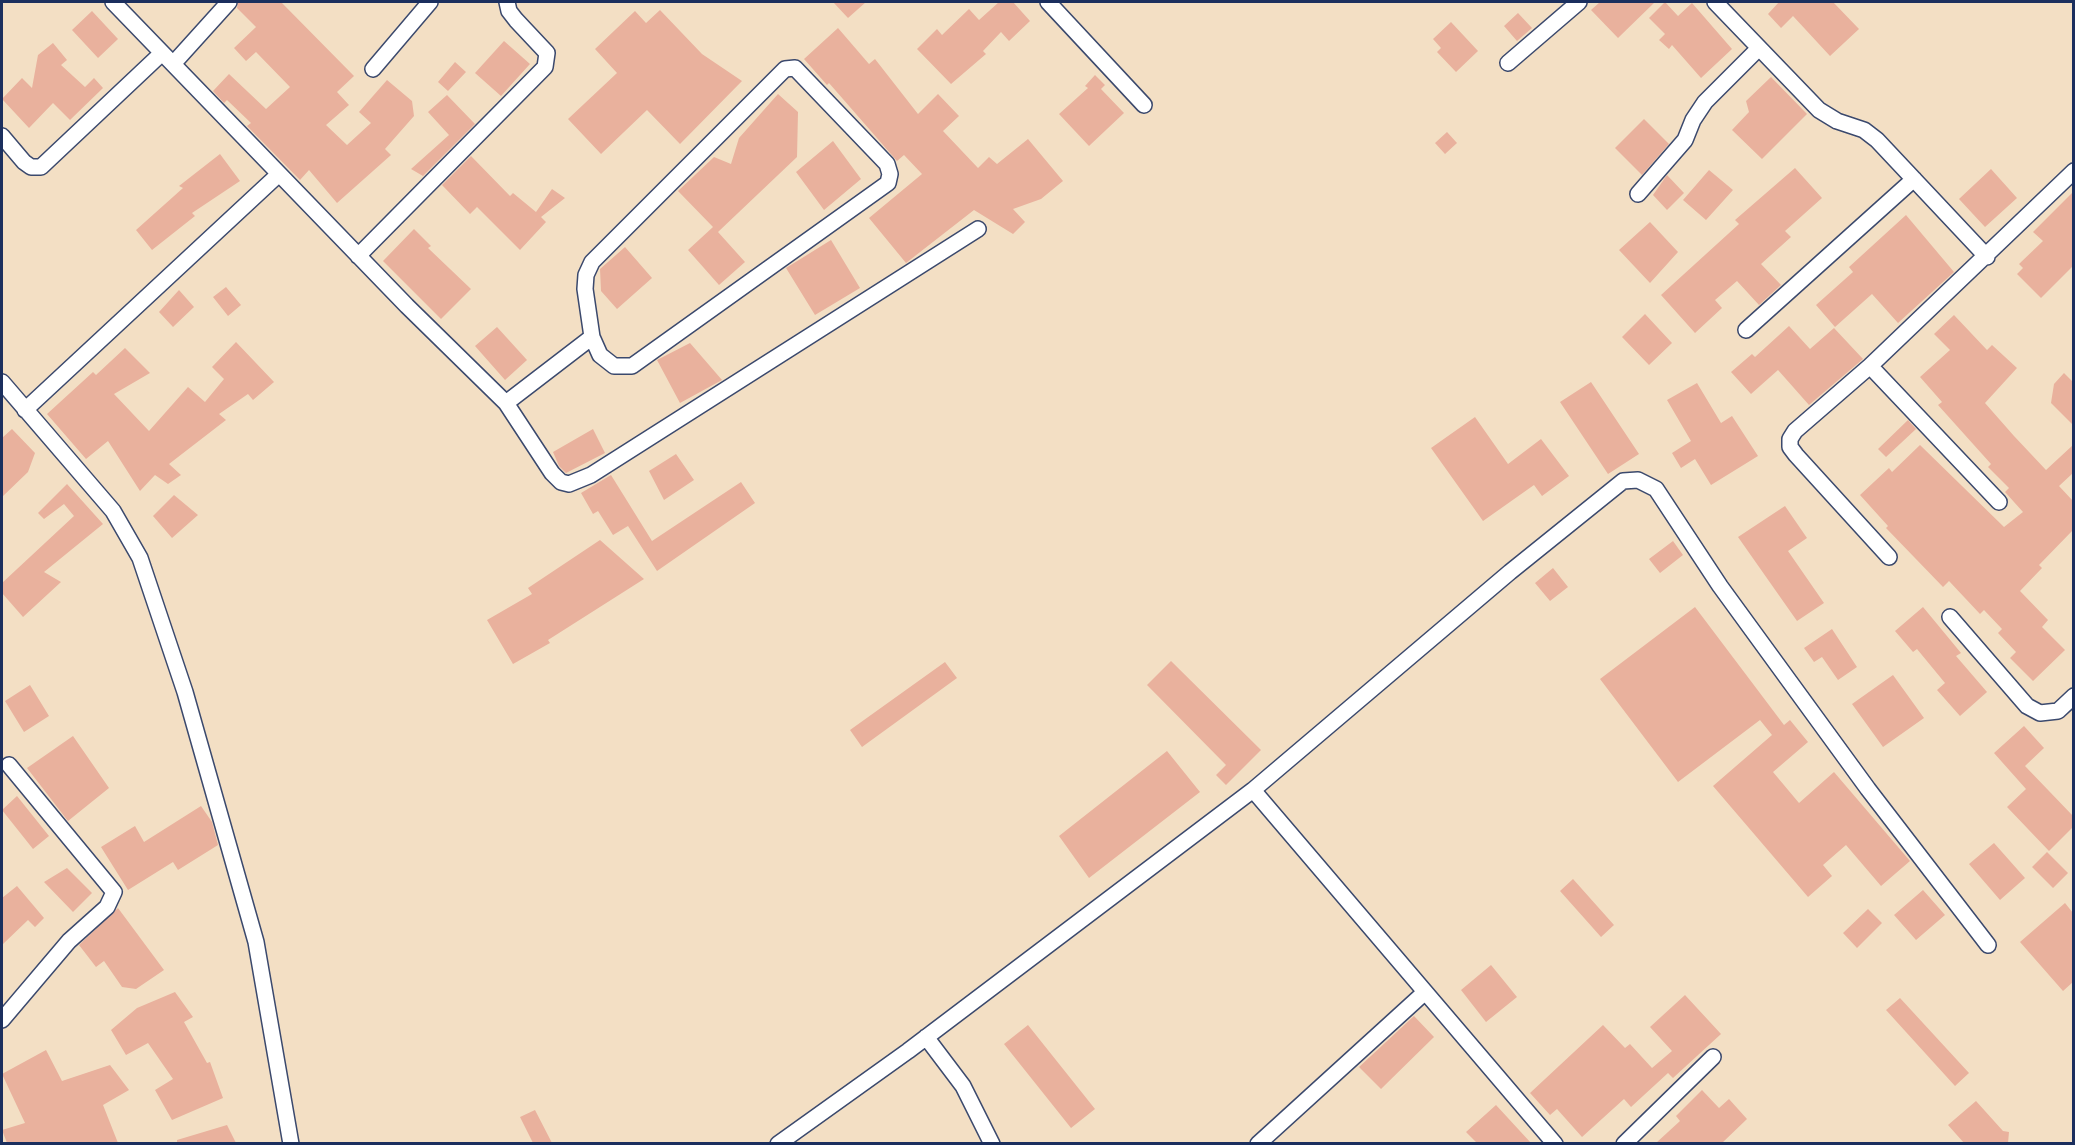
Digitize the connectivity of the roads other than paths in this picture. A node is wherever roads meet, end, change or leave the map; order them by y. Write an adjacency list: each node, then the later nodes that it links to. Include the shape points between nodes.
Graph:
1 (113, 2): 9 (street)
2 (229, 2): 9 (street)
3 (430, 2): 11 (street)
4 (507, 2): 19 (street, via 516,20 547,53 545,68)
5 (1048, 2): 12 (street)
6 (1579, 2): 10 (street)
7 (1715, 2): 8 (street)
8 (1760, 48): 16 (street, via 1819,110 1837,122 1864,130); 17 (street, via 1705,102 1685,140)
9 (168, 58): 13 (street, via 41,167 24,162); 15 (street)
10 (1508, 63)
11 (373, 69)
12 (1144, 105)
13 (2, 136)
14 (2073, 171): 20 (street)
15 (279, 174): 19 (street); 26 (street)
16 (1914, 179): 20 (street); 21 (street)
17 (1638, 194)
18 (978, 229): 25 (street, via 578,482 561,482 552,473)
19 (358, 256): 25 (street)
20 (1987, 257): 23 (street)
21 (1746, 330)
22 (592, 337): 22 (street, via 585,289 592,262 785,69 795,68 887,164 888,183 879,192 632,366 614,366 600,355); 25 (street)
23 (1870, 366): 27 (street); 28 (street, via 1795,431 1790,447)
24 (2, 382): 26 (street)
25 (506, 403)
26 (25, 410): 38 (street, via 113,511 140,558 155,599 256,942)
27 (1999, 502)
28 (1889, 557)
29 (1950, 617): 30 (street, via 2027,706 2040,713 2058,711)
30 (2073, 696)
31 (9, 765): 35 (street, via 114,892 107,907 69,940)
32 (1253, 790): 33 (street, via 1509,572 1623,482 1638,480 1656,489 1720,586); 34 (street); 36 (street)
33 (1988, 945)
34 (1424, 993): 41 (street); 42 (street)
35 (2, 1020)
36 (926, 1037): 39 (street); 40 (street, via 963,1086)
37 (1713, 1057): 43 (street)
38 (291, 1143)
39 (778, 1143)
40 (992, 1143)
41 (1257, 1143)
42 (1555, 1143)
43 (1623, 1143)

